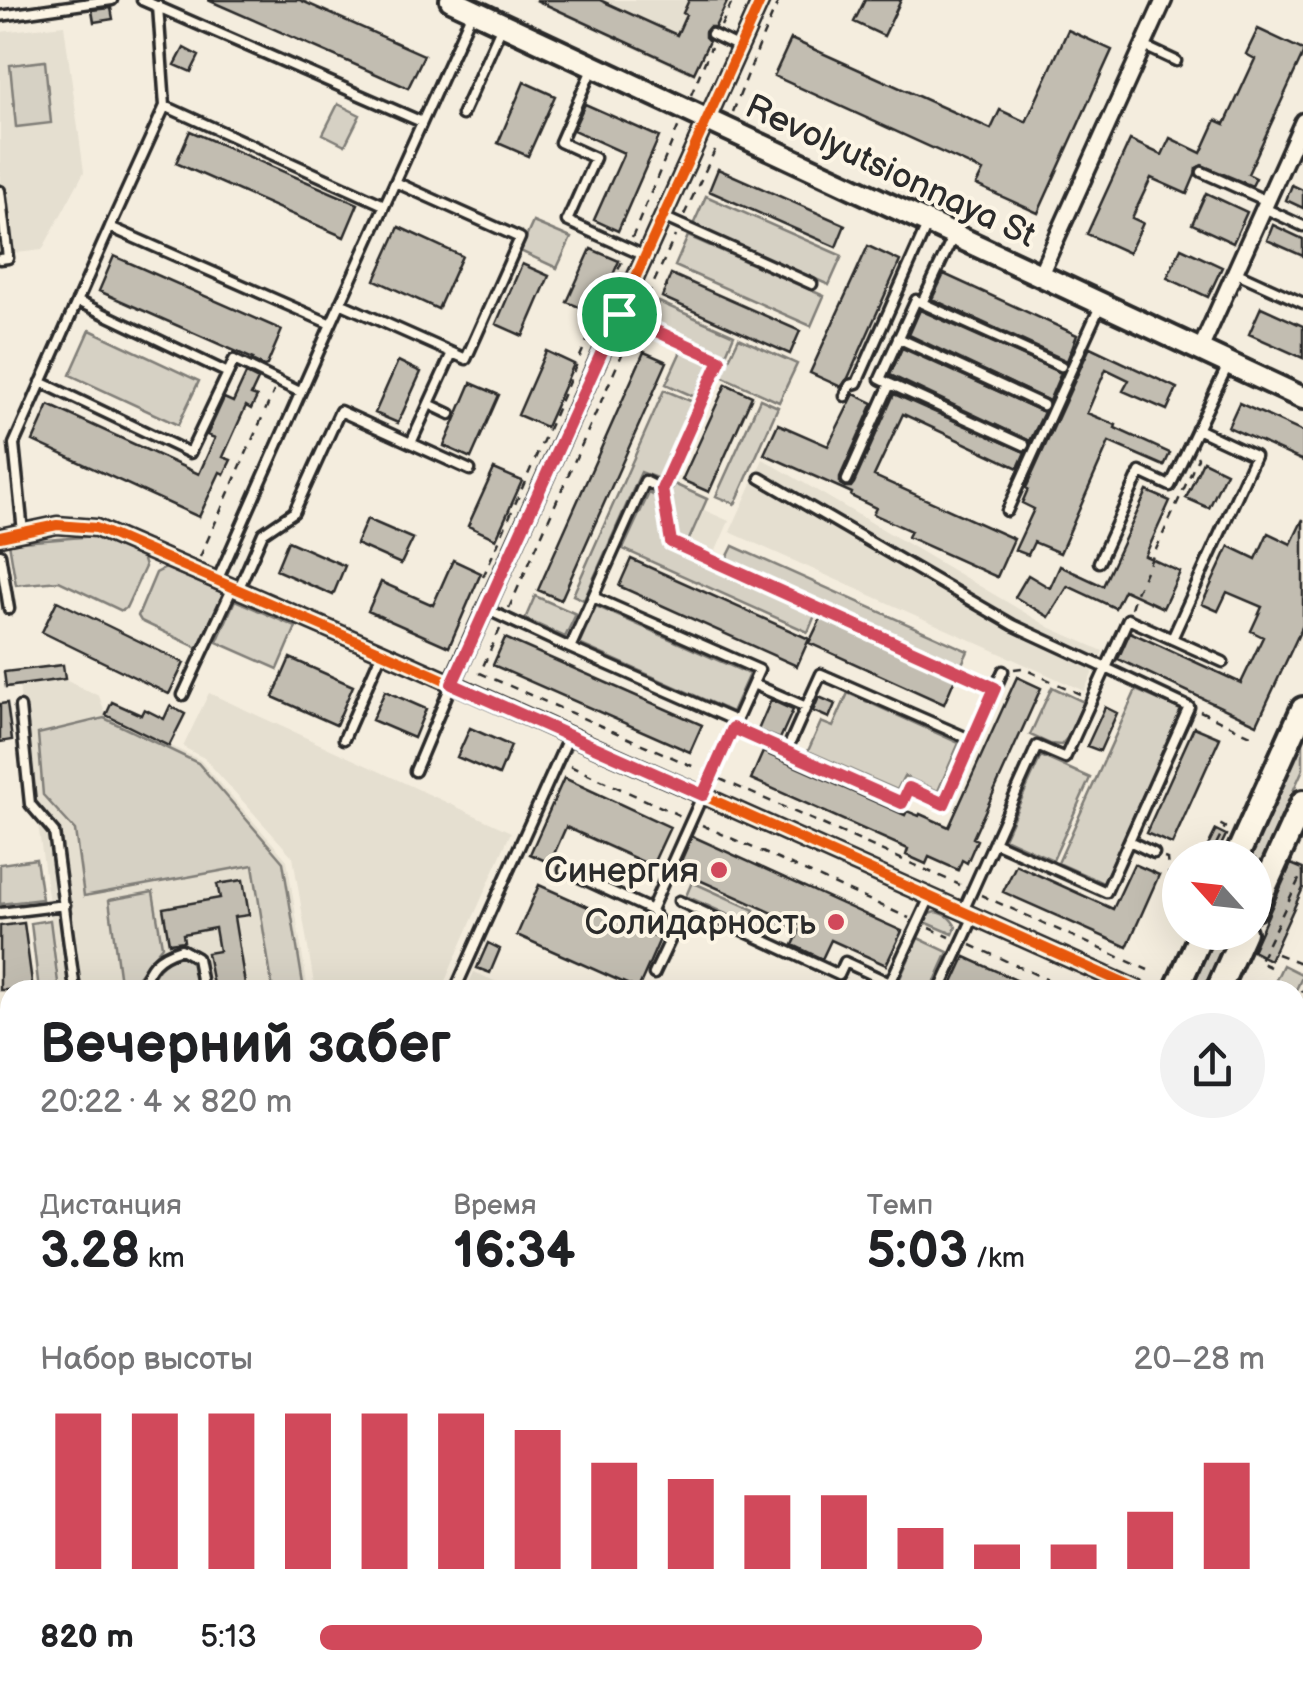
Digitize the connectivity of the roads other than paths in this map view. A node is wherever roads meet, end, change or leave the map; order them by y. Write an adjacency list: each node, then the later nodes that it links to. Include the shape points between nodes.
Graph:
1 (112, 0): 8 (lane)
2 (142, 0): 6 (lane)
3 (451, 0): 7 (main road, Revolyutsionnaya St)
4 (760, 0): 12 (street)
5 (1164, 0): 11 (street)
6 (158, 6): 15 (lane); 19 (lane)
7 (472, 10): 9 (main road, Revolyutsionnaya St); 19 (lane)
8 (0, 16)
9 (502, 24): 14 (main road, Revolyutsionnaya St); 16 (lane)
10 (712, 34): 12 (lane)
11 (1144, 46): 13 (lane); 34 (street)
12 (739, 47): 17 (street)
13 (1176, 61)
14 (594, 67): 17 (main road, Revolyutsionnaya St); 31 (lane, via 560,142 596,158 567,221)
15 (165, 106): 24 (lane); 29 (lane)
16 (462, 116)
17 (706, 120): 26 (street); 27 (main road, Revolyutsionnaya St)
18 (1303, 121): 20 (street)
19 (422, 122): 22 (lane)
20 (1298, 144): 25 (street)
21 (1202, 172): 25 (lane)
22 (395, 182): 24 (lane); 45 (lane, via 520,238 466,359)
23 (0, 191): 32 (lane, via 8,258)
24 (384, 204): 37 (lane)
25 (1265, 205): 28 (lane); 33 (street)
26 (663, 217): 31 (street); 35 (lane)
27 (928, 223): 30 (main road, Revolyutsionnaya St); 52 (lane, via 857,383)
28 (1303, 226)
29 (110, 227): 36 (lane); 42 (lane)
30 (954, 235): 34 (main road, Revolyutsionnaya St); 38 (lane)
31 (645, 256): 41 (street)
32 (0, 260)
33 (1235, 272): 39 (lane); 44 (street)
34 (1040, 276): 40 (main road, Revolyutsionnaya St)
35 (812, 284)
36 (78, 301): 48 (lane); 49 (lane)
37 (340, 303): 42 (lane); 45 (lane)
38 (922, 303): 43 (lane, via 916,300); 47 (lane)
39 (1303, 303)
40 (1101, 304): 44 (main road, Revolyutsionnaya St); 63 (lane)
41 (619, 314): 70 (lane, via 720,360 662,489 645,482); 73 (street)
42 (331, 324): 51 (lane)
43 (898, 338): 50 (lane, via 880,380); 55 (lane)
44 (1200, 350): 46 (main road, Revolyutsionnaya St)
45 (452, 353): 54 (lane)
46 (1229, 364): 53 (main road, Revolyutsionnaya St); 57 (lane)
47 (1061, 366)
48 (228, 373): 49 (lane, via 190,453); 51 (lane, via 234,360)
49 (42, 382): 64 (lane, via 14,444)
50 (890, 384): 59 (lane); 62 (lane)
51 (300, 392): 68 (lane)
52 (845, 396)
53 (1303, 398)
54 (429, 404): 56 (lane); 58 (lane)
55 (1043, 405)
56 (450, 414)
57 (1197, 430): 67 (lane, via 1170,486 1140,472); 74 (lane, via 1255,456)
58 (411, 443): 60 (lane); 69 (lane, via 340,411 294,512 263,533)
59 (1024, 445)
60 (470, 470)
61 (760, 478): 78 (lane, via 1013,625)
62 (846, 480)
63 (1006, 511)
64 (24, 532): 65 (street); 68 (street, via 58,525 96,528)
65 (0, 536)
66 (0, 554): 71 (lane)
67 (1099, 562)
68 (218, 580): 69 (street)
69 (236, 588): 76 (street); 82 (lane)
70 (593, 597): 75 (lane); 81 (lane, via 759,670)
71 (4, 599): 72 (lane)
72 (10, 609)
73 (485, 609): 75 (lane); 80 (street)
74 (1172, 639): 77 (lane); 78 (lane, via 1128,619)
75 (570, 648): 86 (lane)
76 (382, 652): 80 (street); 88 (lane)
77 (1222, 662)
78 (1106, 668): 95 (lane, via 1066,758 1038,746); 96 (lane, via 1190,706)
79 (1002, 671): 89 (lane)
80 (452, 684): 87 (street); 91 (lane)
81 (753, 684): 83 (lane); 86 (lane)
82 (183, 695)
83 (806, 707): 89 (lane, via 821,674); 90 (lane)
84 (20, 708): 102 (lane, via 30,804 54,832)
85 (1303, 709): 94 (main road)
86 (735, 724): 90 (lane); 92 (lane)
87 (569, 736): 92 (street); 112 (lane)
88 (344, 739)
89 (972, 740): 90 (lane, via 944,804 909,788 902,803)
90 (786, 752)
91 (414, 770)
92 (703, 795): 100 (street); 103 (lane)
93 (1303, 802): 99 (main road)
94 (1244, 840)
95 (994, 842): 96 (lane, via 1106,892); 105 (lane)
96 (1128, 842): 97 (lane)
97 (1154, 854)
98 (564, 870): 103 (lane)
99 (1272, 870)
100 (930, 896): 105 (street); 114 (lane)
101 (678, 901): 113 (lane, via 839,975 845,962)
102 (64, 905): 104 (lane); 109 (lane)
103 (651, 910): 108 (lane, via 671,938)
104 (0, 913)
105 (968, 914): 115 (lane); 116 (street)
106 (1194, 950): 117 (main road)
107 (1236, 950): 118 (main road)
108 (654, 974)
109 (75, 980)
110 (144, 980): 111 (lane, via 162,954 181,949 197,958)
111 (201, 980)
112 (459, 980)
113 (884, 980)
114 (891, 980)
115 (944, 980)
116 (1116, 980)
117 (1180, 980)
118 (1222, 980)

